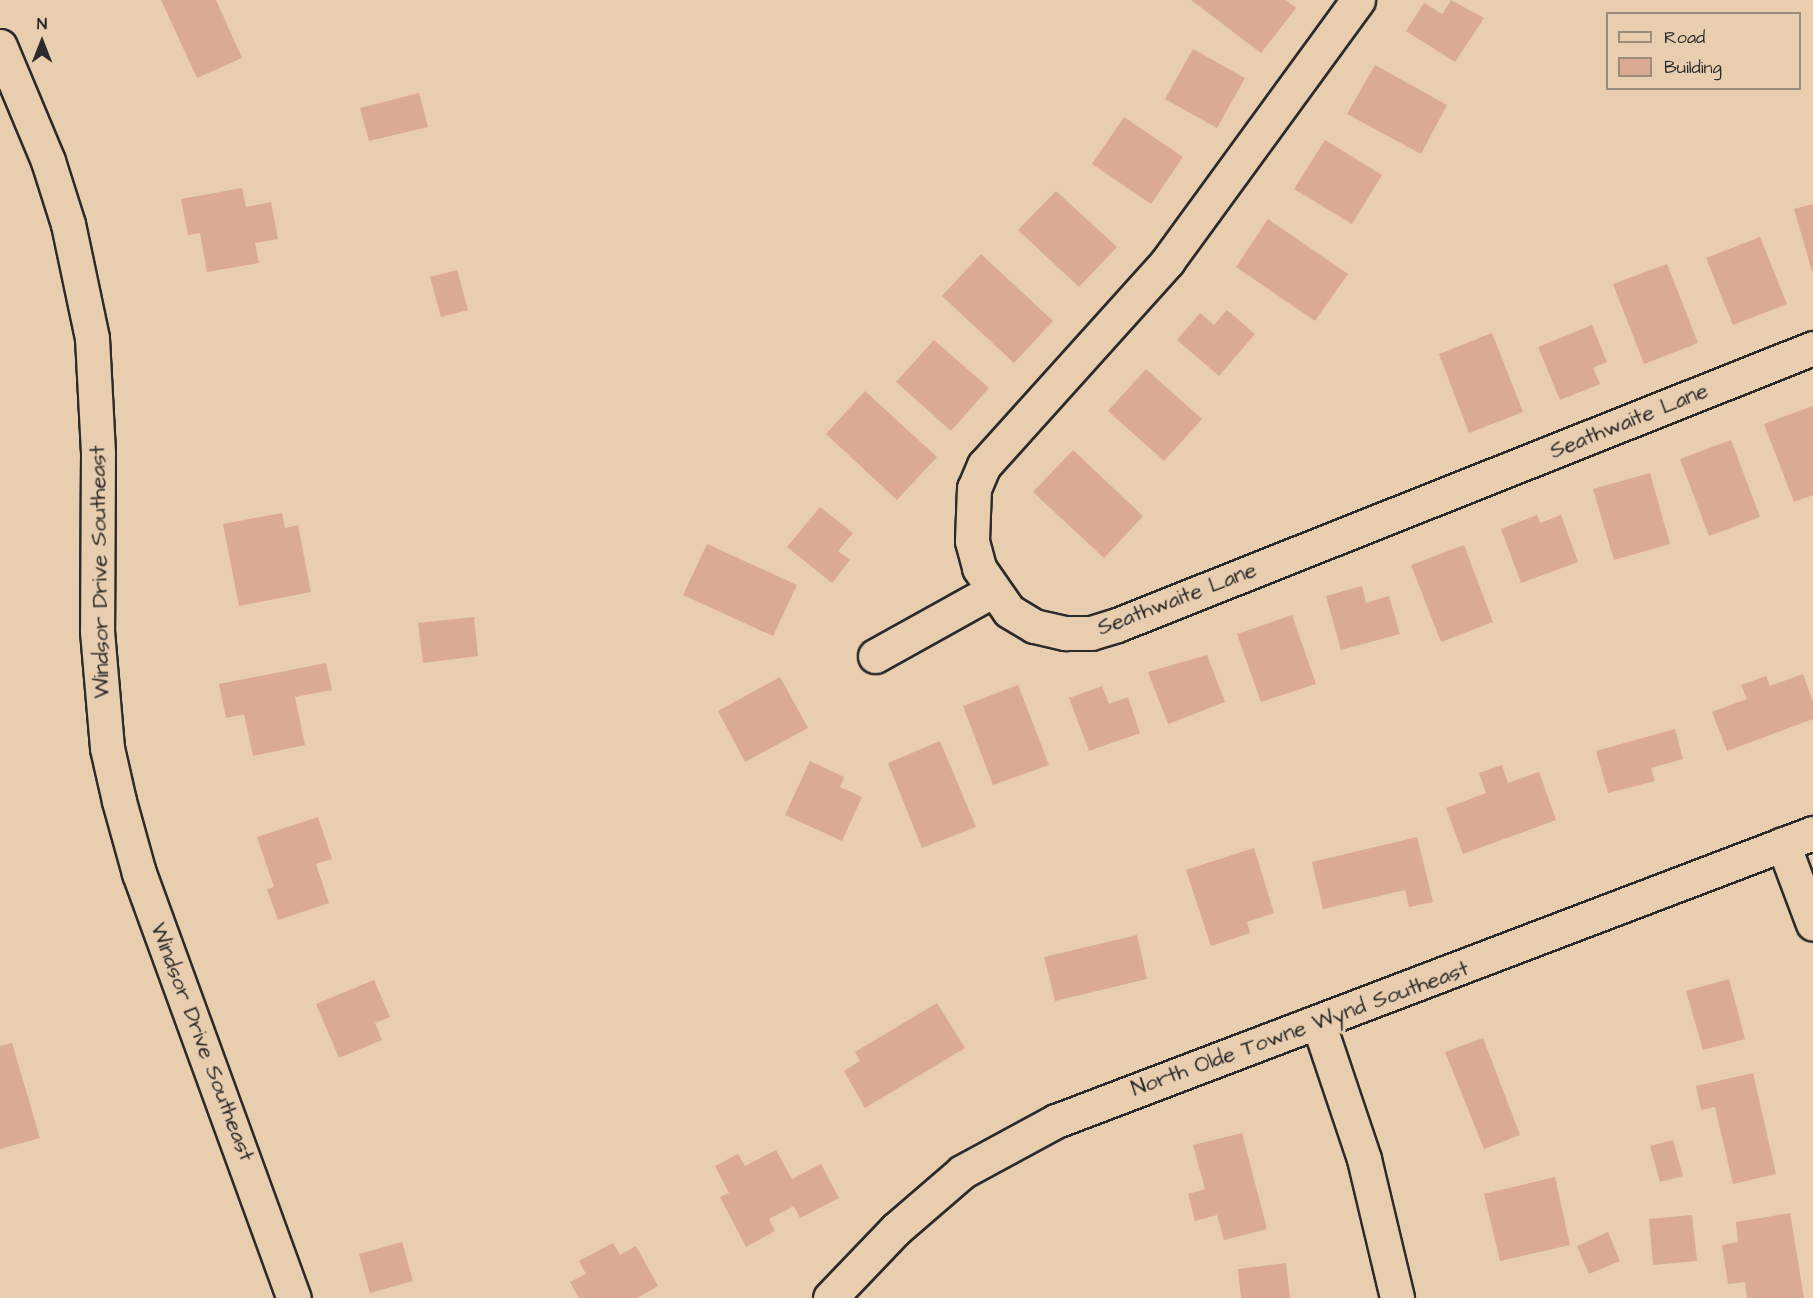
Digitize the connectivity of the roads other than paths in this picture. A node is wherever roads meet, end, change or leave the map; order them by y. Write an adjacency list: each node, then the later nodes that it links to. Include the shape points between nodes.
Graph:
1 (1358, 0): 4 (street, Seathwaite Lane, via 1168,261 984,465 974,488 970,523 980,568)
2 (0, 46): 9 (street, Windsor Drive Southeast, via 61,203 92,338 98,453 97,631 107,748 119,801 139,873)
3 (1813, 348): 4 (street, Seathwaite Lane, via 1091,633 1034,626 1009,611)
4 (992, 591): 5 (street)
5 (876, 656)
6 (1798, 838): 7 (street); 8 (street, North Olde Towne Wynd Southeast)
7 (1813, 924)
8 (1318, 1022): 10 (street, North Olde Towne Wynd Southeast, via 1056,1121 962,1172 896,1229); 11 (street, via 1364,1159)
9 (294, 1298)
10 (830, 1298)
11 (1397, 1298)

